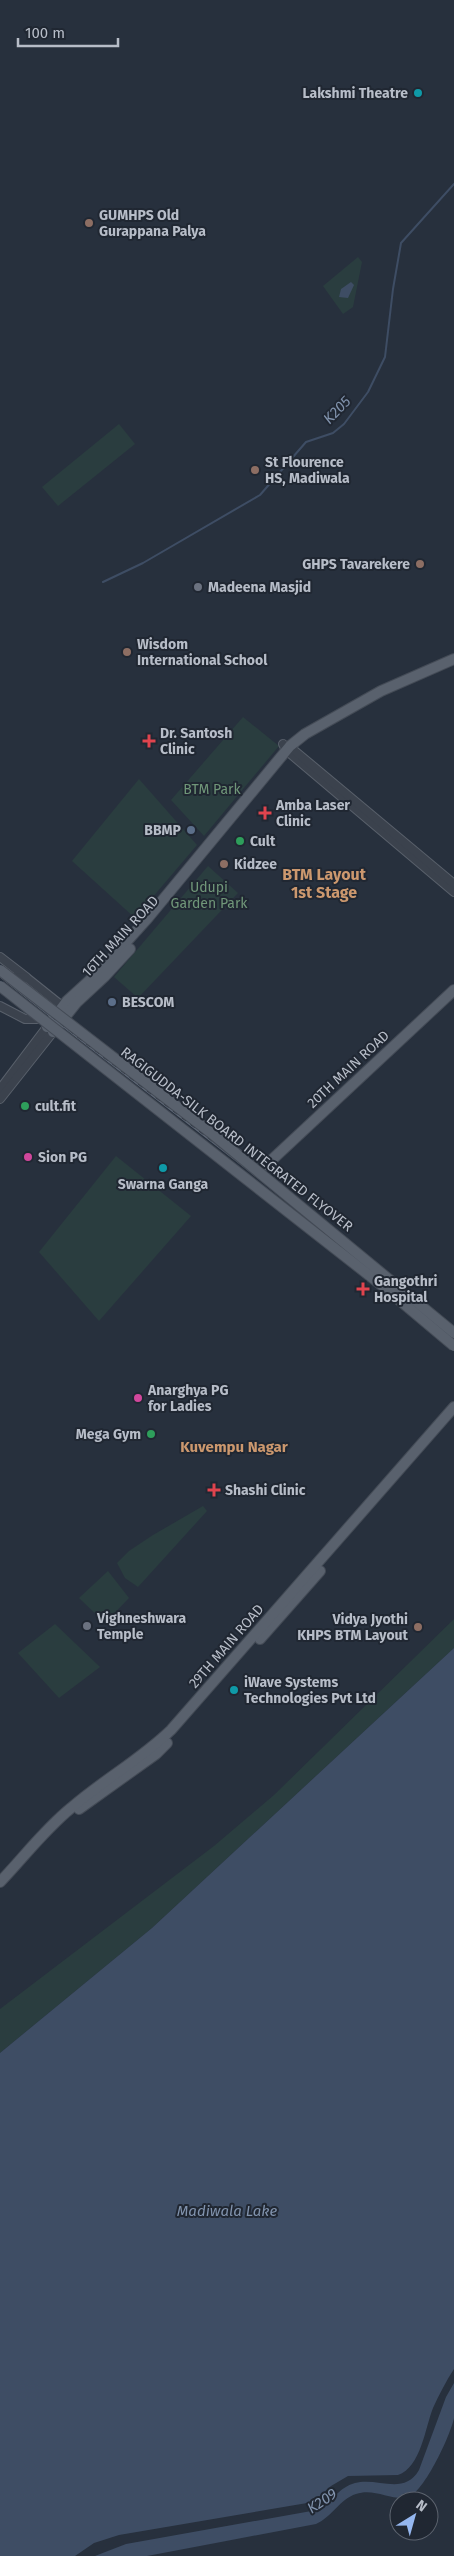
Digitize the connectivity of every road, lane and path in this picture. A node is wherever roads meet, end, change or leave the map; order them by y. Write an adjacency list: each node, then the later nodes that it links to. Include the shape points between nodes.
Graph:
1 (454, 659): 2 (main road, 16TH MAIN ROAD, via 405,679 306,734)
2 (291, 749): 3 (street); 4 (street); 10 (main road, 16TH MAIN ROAD, via 147,919 101,970); 12 (main road, 16TH MAIN ROAD, via 152,924 105,976)
3 (454, 884)
4 (454, 892)
5 (0, 957): 10 (street, via 21,977)
6 (0, 970): 16 (main road, RAGIGUDDA-SILK BOARD INTEGRATED FLYOVER, bridge, via 217,1138)
7 (0, 986): 17 (main road, bridge, via 379,1283)
8 (454, 990): 15 (main road, 20TH MAIN ROAD)
9 (0, 1006): 11 (street, via 25,1019)
10 (62, 1006): 12 (main road, 16TH MAIN ROAD)
11 (37, 1019)
12 (50, 1029): 13 (street, 16TH MAIN ROAD); 14 (street, 16TH MAIN ROAD)
13 (0, 1089)
14 (0, 1099)
15 (262, 1169)
16 (454, 1333)
17 (454, 1346)
18 (454, 1407): 20 (main road, 29TH MAIN ROAD)
19 (454, 1416): 20 (main road, 29TH MAIN ROAD)
20 (244, 1652): 21 (main road, 29TH MAIN ROAD, via 151,1749 53,1823); 22 (main road, 29TH MAIN ROAD, via 156,1754 81,1808)
21 (0, 1882)
22 (0, 1890)

